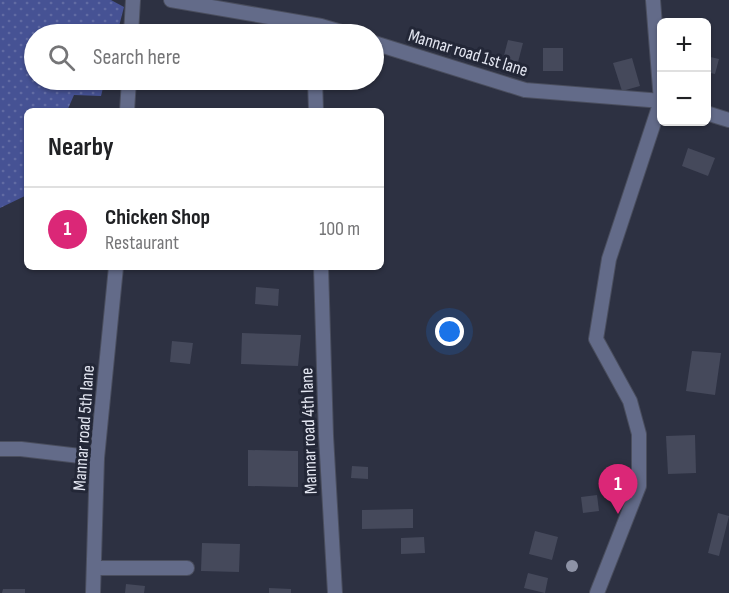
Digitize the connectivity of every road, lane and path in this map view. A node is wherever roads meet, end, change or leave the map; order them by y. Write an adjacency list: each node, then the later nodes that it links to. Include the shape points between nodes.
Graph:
1 (133, 0): 4 (street)
2 (171, 0): 5 (street)
3 (653, 0): 7 (street)
4 (132, 24)
5 (285, 24)
6 (384, 46): 10 (street, Mannar road 1st lane, via 525,90)
7 (659, 72)
8 (128, 90): 11 (street)
9 (315, 90): 12 (street)
10 (657, 101)
11 (127, 108)
12 (316, 108)
13 (657, 113): 24 (street, via 609,259 596,339 630,401 639,434 639,486)
14 (711, 115): 15 (street)
15 (729, 120)
16 (116, 270): 19 (street, Mannar road 5th lane)
17 (321, 270): 23 (street, Mannar road 4th lane)
18 (0, 449): 19 (street)
19 (97, 458): 20 (street, Mannar road 5th lane)
20 (94, 568): 21 (street); 22 (street, Mannar road 5th lane)
21 (187, 568)
22 (93, 593)
23 (335, 593)
24 (597, 593)

